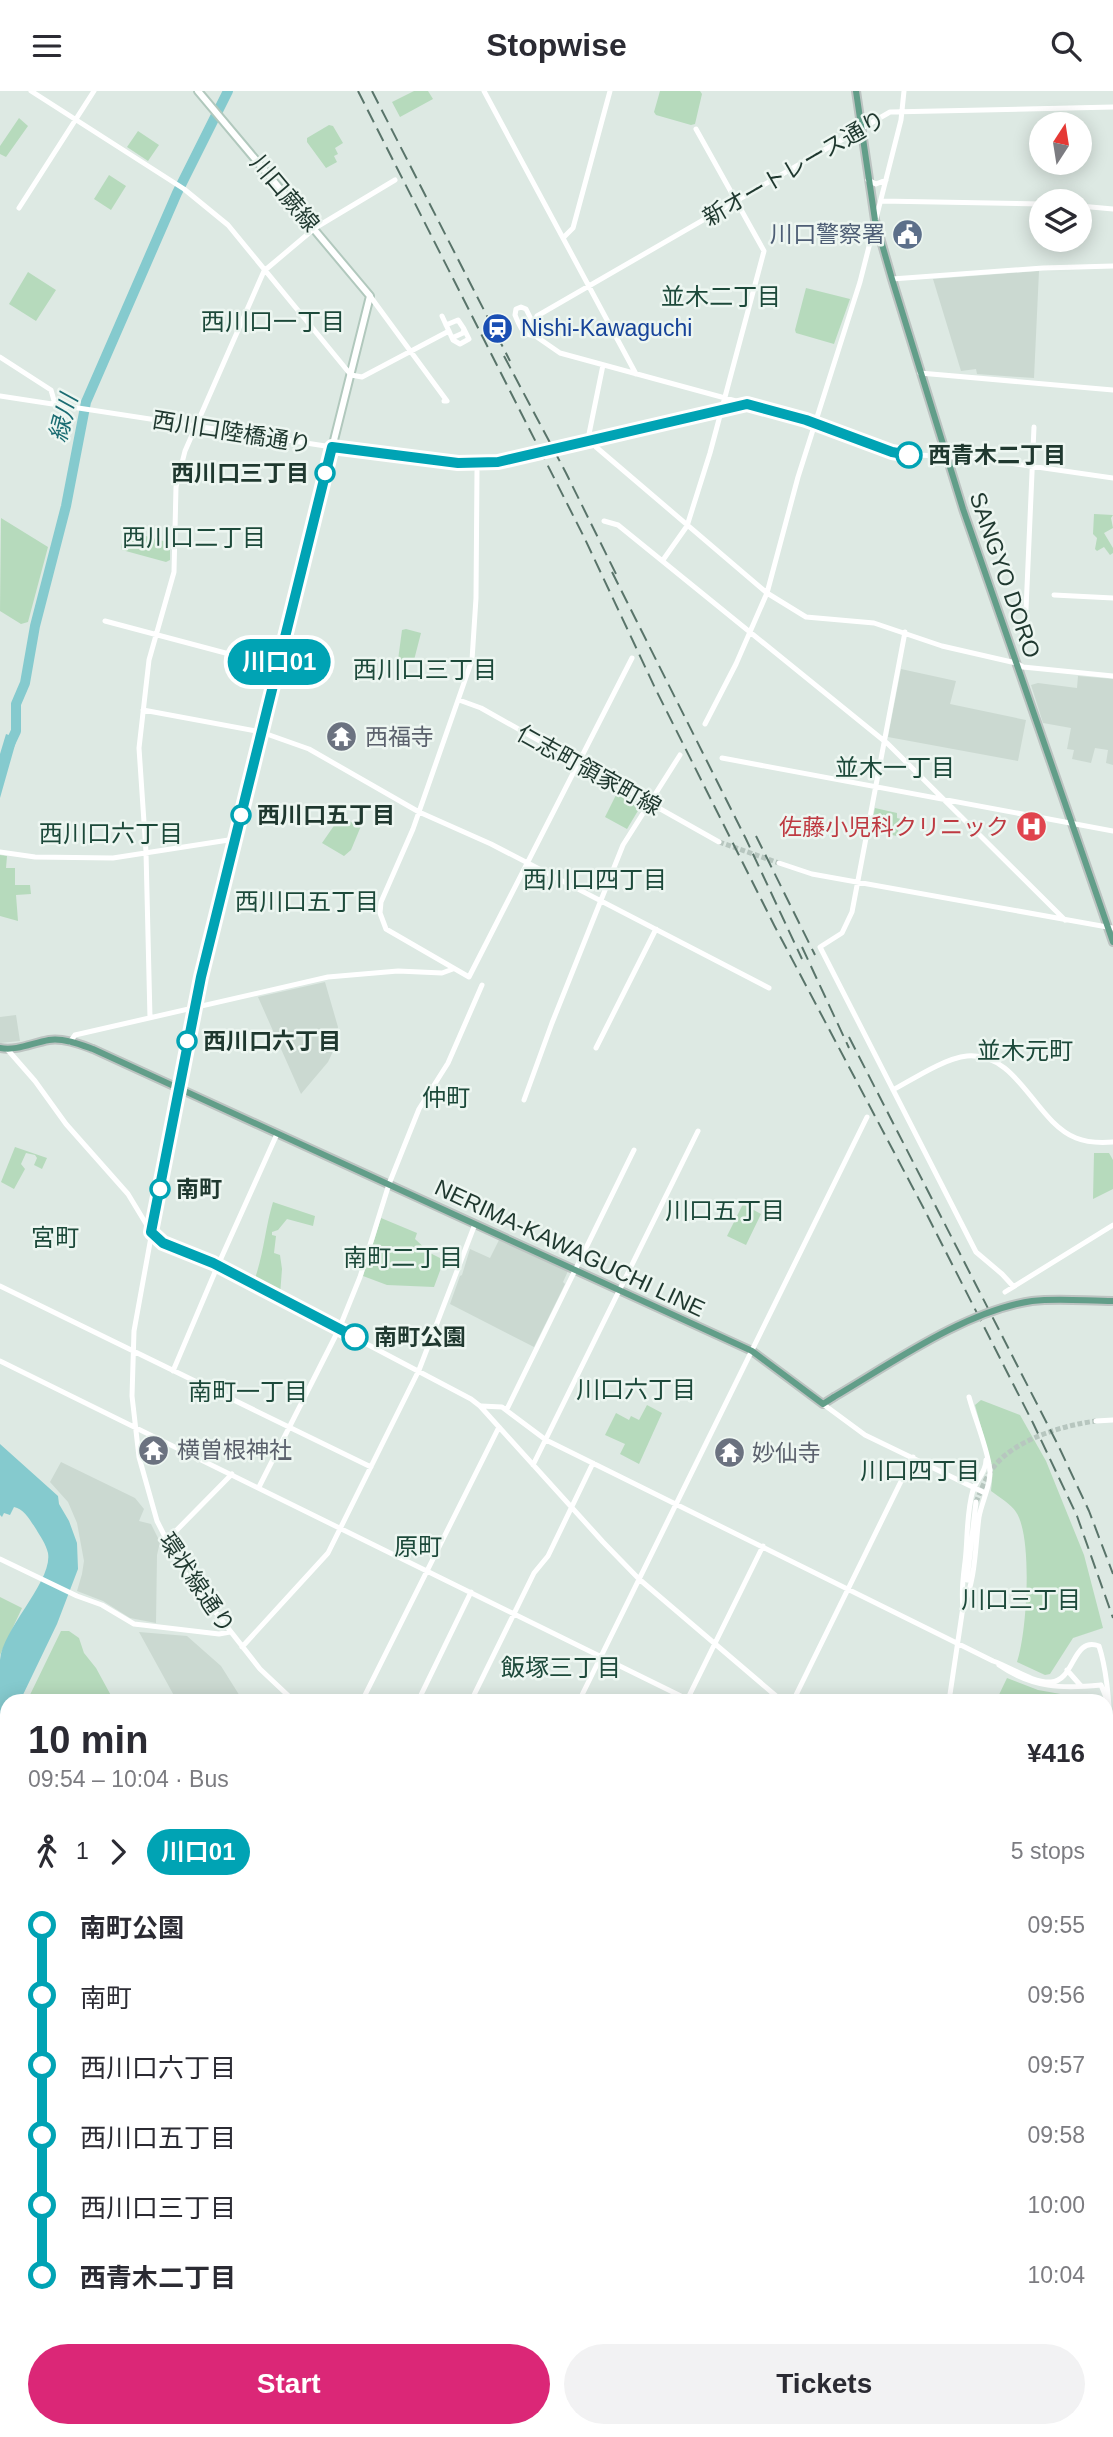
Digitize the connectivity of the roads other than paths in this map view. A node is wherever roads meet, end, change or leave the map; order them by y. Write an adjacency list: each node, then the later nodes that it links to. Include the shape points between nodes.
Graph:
1 (31, 91): 10 (street)
2 (94, 91): 10 (street)
3 (198, 91): 23 (main road, 川口蕨線)
4 (484, 91): 24 (street)
5 (610, 91): 24 (street, via 573,228)
6 (856, 91): 11 (main road, SANGYO DORO)
7 (904, 91): 9 (street)
8 (1113, 107): 9 (street, 新オートレース通り)
9 (902, 111): 11 (street, 新オートレース通り, via 890,112); 15 (street)
10 (76, 120): 20 (street); 26 (street, via 184,189 228,225)
11 (861, 128): 14 (main road, SANGYO DORO); 16 (street, 新オートレース通り)
12 (696, 129): 16 (street)
13 (395, 180): 23 (street)
14 (868, 180): 15 (street, via 876,184); 22 (main road, SANGYO DORO)
15 (886, 180): 17 (street)
16 (736, 201): 28 (street, 新オートレース通り); 45 (street, via 764,251)
17 (881, 201): 18 (street); 22 (street)
18 (1029, 204)
19 (1092, 207): 21 (street)
20 (19, 208)
21 (1113, 209)
22 (875, 220): 27 (main road, SANGYO DORO); 50 (street)
23 (314, 228): 26 (street); 29 (main road, 川口蕨線)
24 (563, 238): 28 (street)
25 (1113, 265): 27 (street)
26 (264, 271): 42 (street); 51 (street)
27 (892, 279): 40 (main road, SANGYO DORO)
28 (589, 286): 31 (street, 新オートレース通り); 41 (street)
29 (370, 296): 37 (street); 42 (main road, 環状線通り)
30 (529, 314): 31 (street); 33 (street); 35 (street, via 522,307 514,313 524,333)
31 (539, 315): 33 (street)
32 (442, 316): 34 (street)
33 (534, 324): 35 (street)
34 (446, 325): 36 (street); 36 (street, via 458,320 468,340 460,344)
35 (534, 335): 39 (street, via 559,353)
36 (451, 336): 37 (street, via 442,335)
37 (411, 351): 42 (street, via 362,377); 46 (street)
38 (0, 357): 47 (street, via 51,390)
39 (603, 365): 41 (street); 59 (street, via 589,434 596,447)
40 (920, 373): 43 (street); 54 (main road, SANGYO DORO)
41 (636, 374): 45 (street)
42 (351, 375): 53 (main road, 環状線通り)
43 (1113, 390)
44 (0, 396): 47 (street, 西川口陸橋通り)
45 (725, 398): 48 (street); 49 (street)
46 (444, 401)
47 (55, 404): 51 (street, 西川口陸橋通り)
48 (747, 404): 49 (street, 西川口陸橋通り); 50 (street, 西川口陸橋通り)
49 (722, 410): 53 (street, 西川口陸橋通り, bridge, via 498,462 471,464); 59 (street)
50 (816, 423): 54 (street, 西川口陸橋通り, via 900,454); 61 (street)
51 (196, 426): 53 (street, 西川口陸橋通り); 68 (street, via 176,487 174,572)
52 (1034, 427): 55 (street)
53 (332, 447): 71 (main road, 環状線通り)
54 (945, 454): 55 (street, 西川口陸橋通り); 70 (main road, SANGYO DORO)
55 (1032, 465): 57 (street, 西川口陸橋通り); 64 (street)
56 (477, 471): 73 (street, via 475,648)
57 (1113, 478)
58 (604, 520): 60 (street, via 618,525)
59 (687, 526): 60 (street); 61 (street)
60 (663, 560): 66 (street)
61 (767, 593): 66 (street); 67 (street, via 806,617)
62 (1054, 595): 63 (street)
63 (1113, 598)
64 (1027, 610)
65 (105, 621): 68 (street)
66 (751, 632): 75 (street); 77 (street)
67 (905, 632): 70 (street, via 942,646); 77 (street)
68 (156, 635): 71 (street); 74 (street)
69 (632, 658): 80 (street)
70 (1016, 663): 72 (street); 85 (main road, SANGYO DORO)
71 (278, 667): 76 (main road, 環状線通り)
72 (1113, 676)
73 (458, 700): 80 (street, 仁志町領家町線, via 481,708); 84 (street)
74 (143, 709): 76 (street); 90 (street, via 139,748)
75 (705, 724)
76 (261, 731): 84 (street, via 309,749); 87 (main road, 環状線通り)
77 (884, 741): 81 (street); 82 (street)
78 (680, 755): 83 (street)
79 (722, 758): 81 (street)
80 (577, 763): 83 (street, 仁志町領家町線); 91 (street)
81 (876, 787): 82 (street); 93 (street)
82 (945, 801): 85 (street); 95 (street)
83 (650, 804): 88 (street, 仁志町領家町線); 94 (street, via 626,840)
84 (419, 812): 91 (street); 99 (street, via 380,913 386,929)
85 (1071, 823): 86 (street); 96 (main road, SANGYO DORO)
86 (1113, 831)
87 (235, 839): 90 (street); 102 (main road, 環状線通り)
88 (719, 842)
89 (0, 852): 90 (street, via 93,858)
90 (146, 852): 103 (street)
91 (527, 862): 94 (street); 99 (street, via 468,977)
92 (779, 863): 93 (street)
93 (858, 881): 95 (street); 108 (street, via 846,928 820,947)
94 (601, 901): 97 (street); 109 (street)
95 (1065, 920): 96 (street)
96 (1110, 927): 98 (main road, SANGYO DORO)
97 (656, 929): 101 (street); 106 (street)
98 (1113, 942)
99 (453, 969): 102 (street, via 436,974 398,971 327,978)
100 (482, 985): 115 (street, via 449,1063 419,1109)
101 (769, 988)
102 (194, 1008): 103 (street); 107 (main road, 環状線通り)
103 (150, 1018): 104 (street, via 75,1035)
104 (70, 1042): 105 (main road, NERIMA-KAWAGUCHI LINE); 107 (main road, NERIMA-KAWAGUCHI LINE)
105 (4, 1048): 118 (street, via 128,1194)
106 (596, 1048)
107 (178, 1088): 112 (main road, NERIMA-KAWAGUCHI LINE); 118 (street, 環状線通り)
108 (893, 1090): 113 (street, via 954,1059 981,1057 1007,1070 1059,1128 1090,1143); 122 (street, via 976,1252)
109 (524, 1100)
110 (867, 1117): 128 (street)
111 (698, 1131): 123 (street)
112 (277, 1134): 115 (main road, NERIMA-KAWAGUCHI LINE); 119 (street)
113 (1113, 1142)
114 (634, 1150): 120 (street)
115 (389, 1185): 116 (main road, NERIMA-KAWAGUCHI LINE); 126 (street)
116 (475, 1224): 120 (main road, NERIMA-KAWAGUCHI LINE); 130 (street)
117 (1113, 1225): 122 (street)
118 (151, 1232): 119 (street, via 163,1243); 127 (street, 環状線通り)
119 (218, 1265): 126 (street); 131 (street)
120 (576, 1270): 123 (main road, NERIMA-KAWAGUCHI LINE); 135 (street)
121 (0, 1286): 127 (street)
122 (1013, 1286): 124 (street)
123 (620, 1290): 128 (main road, NERIMA-KAWAGUCHI LINE); 141 (street)
124 (1005, 1291)
125 (1113, 1301): 133 (main road, bridge, via 1032,1301 998,1311 944,1332)
126 (339, 1329): 130 (street); 139 (street)
127 (132, 1350): 131 (street); 138 (street, 環状線通り)
128 (752, 1351): 133 (main road, NERIMA-KAWAGUCHI LINE); 152 (street)
129 (0, 1361): 138 (street)
130 (419, 1370): 134 (street); 146 (street)
131 (173, 1371): 139 (street)
132 (969, 1397): 142 (street)
133 (823, 1404): 143 (street, via 865,1435)
134 (480, 1406): 135 (street); 140 (street)
135 (507, 1409): 141 (street)
136 (1113, 1420): 137 (street)
137 (1096, 1421)
138 (134, 1426): 147 (street); 155 (street, 環状線通り, via 146,1490)
139 (289, 1427): 146 (street); 148 (street)
140 (499, 1427): 145 (street); 158 (street)
141 (546, 1440): 144 (street); 145 (street)
142 (985, 1453): 149 (street, via 986,1466); 150 (street, via 990,1479)
143 (914, 1457): 149 (street); 160 (street)
144 (593, 1463): 152 (street); 153 (street)
145 (533, 1465): 153 (street)
146 (372, 1467): 154 (street)
147 (232, 1474): 148 (street); 155 (street)
148 (259, 1487): 154 (street)
149 (974, 1489): 150 (street); 162 (street, via 961,1588)
150 (985, 1493): 162 (street)
151 (976, 1502): 162 (street)
152 (676, 1504): 156 (street); 159 (street)
153 (571, 1507): 159 (street); 163 (street)
154 (341, 1528): 158 (street); 167 (street, via 328,1553)
155 (166, 1541): 164 (street, 環状線通り)
156 (763, 1546): 160 (street); 166 (street)
157 (0, 1559): 164 (street, via 103,1605 128,1622)
158 (427, 1570): 161 (street); 175 (street)
159 (639, 1579): 166 (street); 168 (street)
160 (848, 1588): 165 (street); 182 (street)
161 (471, 1592): 163 (street); 176 (street)
162 (963, 1607): 165 (street)
163 (514, 1614): 168 (street); 177 (street)
164 (230, 1632): 167 (street, 環状線通り)
165 (957, 1642): 169 (street); 183 (street)
166 (714, 1644): 180 (street); 181 (street)
167 (242, 1647): 174 (street, 環状線通り)
168 (601, 1656): 178 (street); 179 (street)
169 (993, 1661): 170 (street, via 1048,1682 1057,1681); 173 (street, via 1040,1685)
170 (1067, 1670): 171 (street, via 1083,1646 1092,1644 1100,1646); 173 (street)
171 (1106, 1677): 172 (street); 185 (street)
172 (1101, 1685): 173 (street); 184 (street)
173 (1081, 1686)
174 (286, 1694)
175 (365, 1694)
176 (421, 1694)
177 (474, 1694)
178 (582, 1694)
179 (676, 1694)
180 (691, 1694)
181 (774, 1694)
182 (796, 1694)
183 (950, 1694)
184 (1106, 1694)
185 (1108, 1694)

